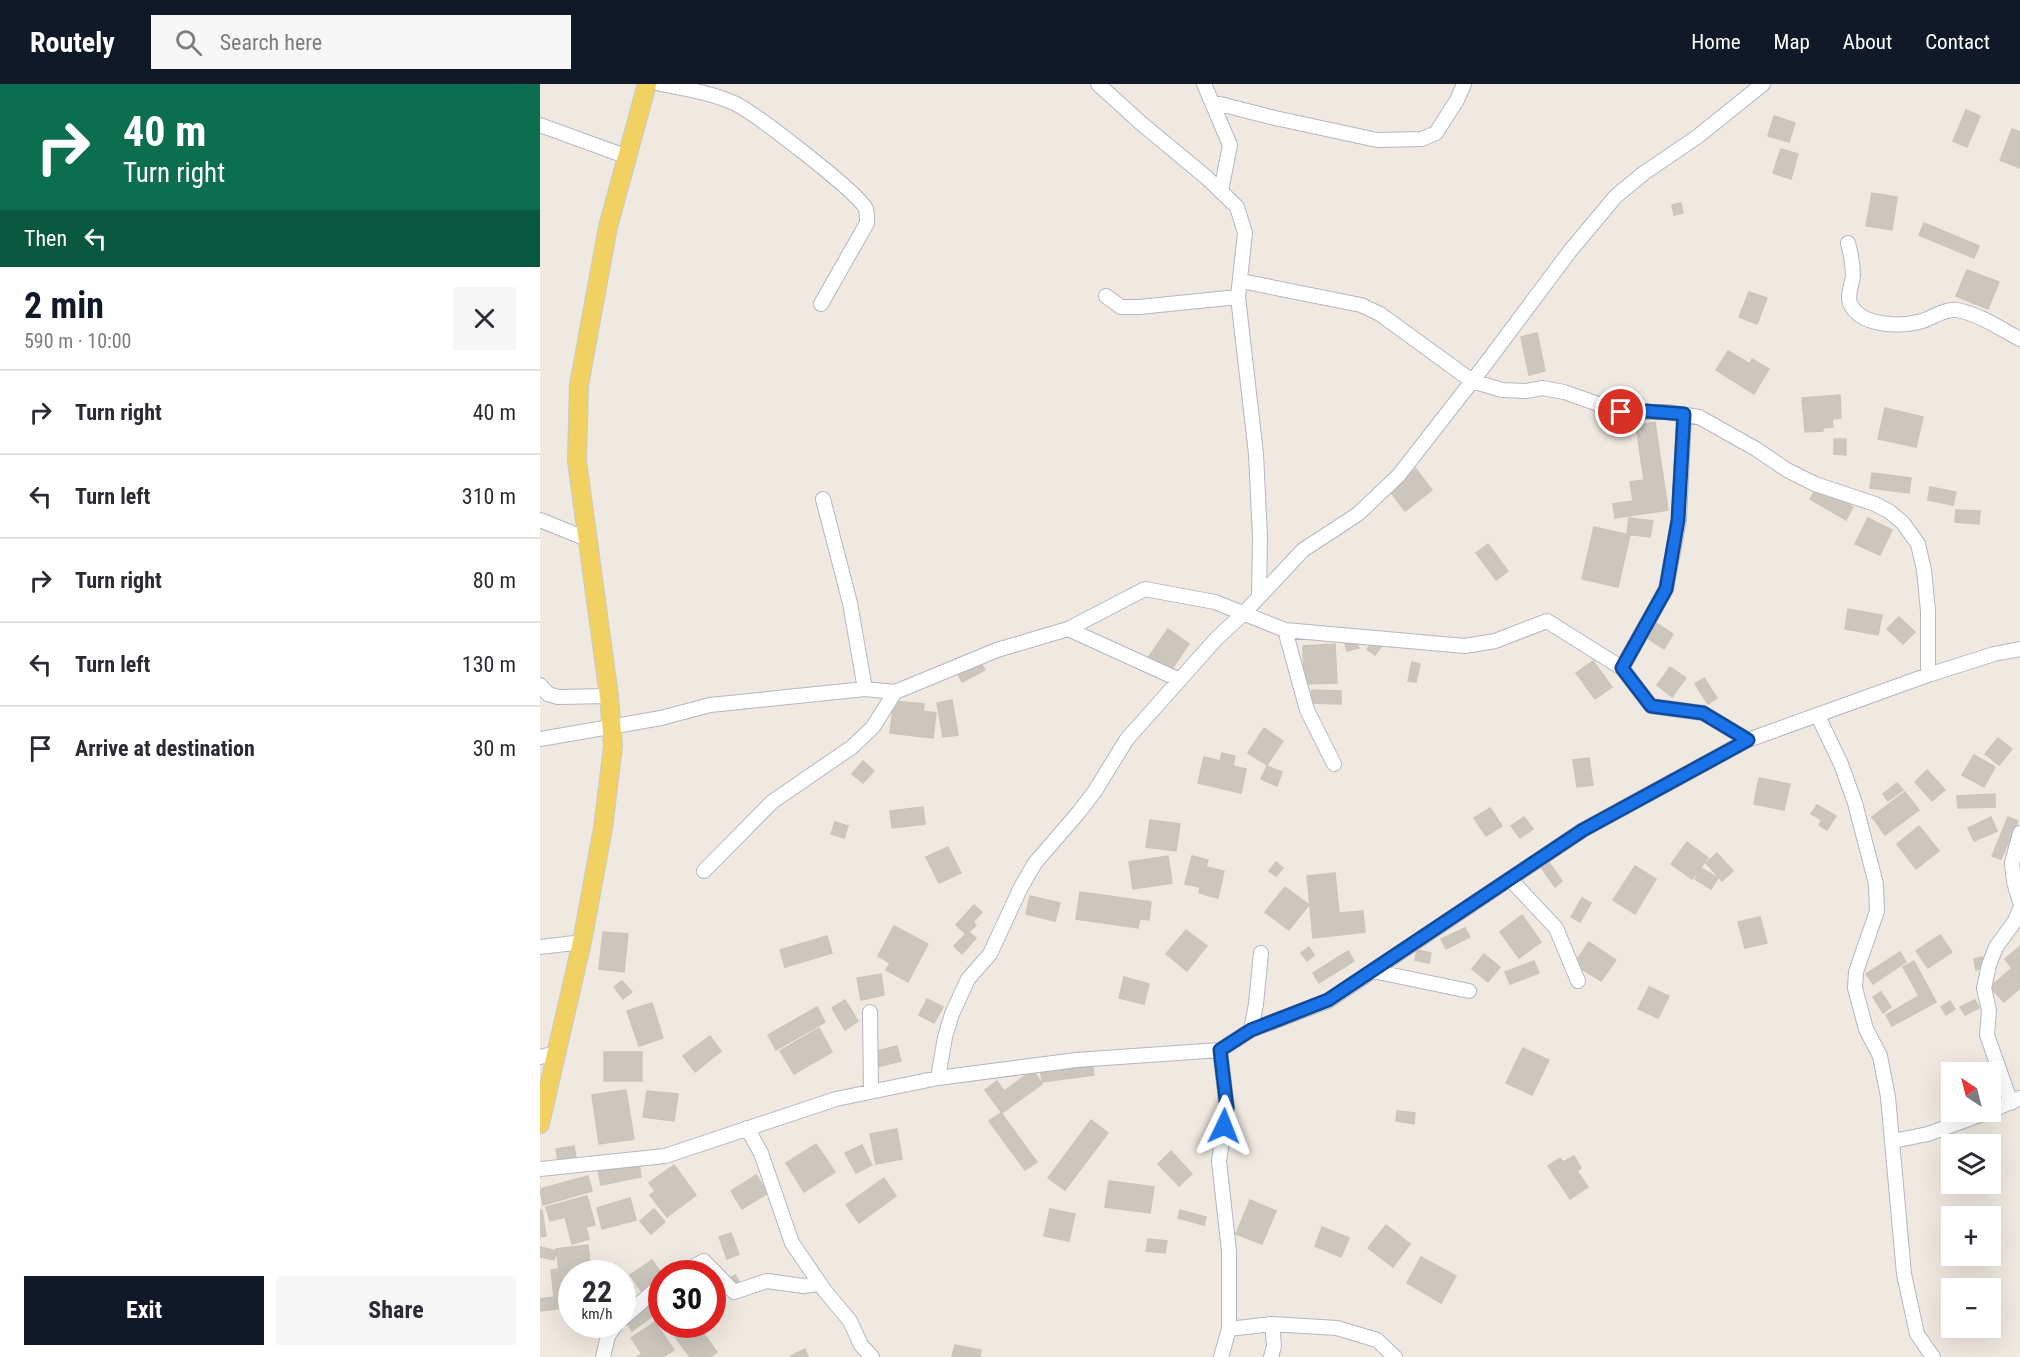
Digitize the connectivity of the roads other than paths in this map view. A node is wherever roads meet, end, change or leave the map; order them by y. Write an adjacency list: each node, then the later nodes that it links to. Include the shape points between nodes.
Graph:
1 (647, 84): 9 (main road)
2 (660, 84): 15 (street, via 738,105 854,194 866,210 867,223)
3 (1098, 84): 10 (street)
4 (1204, 84): 7 (street)
5 (1464, 84): 7 (street, via 1436,133 1422,139 1377,140)
6 (1763, 84): 17 (street, via 1616,196 1570,250)
7 (1212, 102): 10 (street, via 1230,144)
8 (540, 125): 9 (street)
9 (628, 157): 21 (main road, via 608,226 579,385 577,461)
10 (1221, 191): 12 (street, via 1237,207 1245,233)
11 (1848, 243): 16 (street, via 1853,263 1849,298 1862,317 1880,323 1908,323 1956,309)
12 (1241, 280): 14 (street); 17 (street, via 1361,305 1380,314)
13 (1106, 296): 14 (street, via 1121,307)
14 (1238, 297): 22 (street, via 1256,454)
15 (821, 304)
16 (2020, 339)
17 (1472, 381): 18 (street, via 1502,390 1543,388 1564,392 1621,412); 22 (street, via 1399,475 1358,514 1304,550)
18 (1684, 414): 27 (street, via 1678,520 1666,589); 28 (street, via 1699,417 1815,484 1875,504 1903,523 1918,544 1924,570)
19 (823, 499): 31 (street, via 850,603)
20 (540, 520): 21 (street)
21 (587, 539): 33 (main road)
22 (1259, 597): 23 (street)
23 (1244, 613): 24 (street, via 1215,602 1145,589); 25 (street); 29 (street)
24 (1068, 629): 29 (street); 32 (street, via 997,650)
25 (1285, 630): 27 (street, via 1465,646 1495,641 1547,621); 38 (street, via 1307,710)
26 (2020, 649): 28 (street)
27 (1622, 668): 37 (street, via 1651,706 1703,713)
28 (1928, 675): 34 (street)
29 (1180, 680): 54 (street, via 1127,739 1080,813 1035,863 990,954 968,979 952,1014)
30 (540, 685): 33 (street, via 558,697)
31 (865, 689): 32 (street); 35 (street, via 710,705)
32 (895, 692): 40 (street, via 873,728 852,747 772,801)
33 (609, 696): 35 (main road)
34 (1818, 716): 37 (street); 60 (street, via 1855,803 1876,884 1877,911 1856,972 1856,988 1866,1029 1880,1056)
35 (612, 726): 36 (street); 44 (main road, via 605,819)
36 (540, 739)
37 (1748, 740): 41 (street, via 1583,830)
38 (1334, 764)
39 (2020, 833): 42 (street, via 2012,863)
40 (704, 871)
41 (1510, 879): 47 (street); 48 (street, via 1556,928)
42 (2020, 903)
43 (2020, 909): 56 (street, via 1996,947 1984,988 1989,1010 1988,1035)
44 (582, 942): 45 (street); 53 (main road)
45 (540, 947)
46 (1261, 953): 51 (street)
47 (1373, 971): 49 (street); 51 (street, via 1328,1000)
48 (1578, 981)
49 (1469, 991)
50 (870, 1012): 55 (street)
51 (1251, 1030): 52 (street)
52 (1220, 1050): 54 (street, via 1076,1060); 67 (street, via 1227,1108 1219,1161 1228,1251)
53 (548, 1055): 58 (main road)
54 (938, 1078): 55 (street)
55 (871, 1091): 59 (street)
56 (2015, 1101)
57 (1960, 1122): 60 (street, via 1928,1134)
58 (540, 1124)
59 (747, 1128): 61 (street, via 665,1156); 63 (street, via 792,1243)
60 (1893, 1140): 74 (street, via 1904,1274 1917,1334)
61 (540, 1169)
62 (726, 1284): 63 (street, via 734,1292 767,1281)
63 (820, 1284): 70 (street)
64 (648, 1296): 65 (street)
65 (636, 1307)
66 (1272, 1324): 67 (street); 72 (street); 73 (street, via 1337,1328 1377,1340)
67 (1229, 1329): 71 (street)
68 (608, 1338): 69 (street)
69 (603, 1357)
70 (872, 1357)
71 (1221, 1357)
72 (1271, 1357)
73 (1395, 1357)
74 (1933, 1357)

